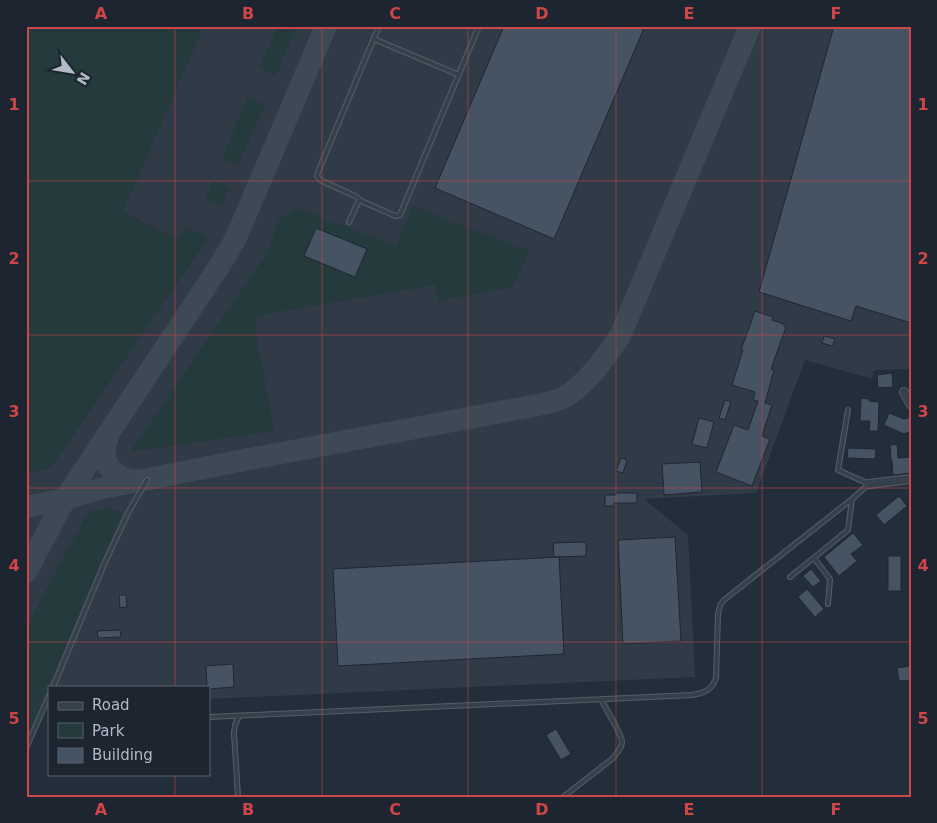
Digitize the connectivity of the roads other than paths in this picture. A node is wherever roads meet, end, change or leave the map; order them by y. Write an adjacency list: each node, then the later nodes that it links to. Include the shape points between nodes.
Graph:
1 (379, 26): 3 (lane)
2 (479, 26): 4 (lane)
3 (374, 38): 4 (lane); 5 (lane, via 318,172 320,180)
4 (459, 75): 5 (lane, via 400,215)
5 (359, 200): 6 (lane)
6 (348, 222)
7 (904, 392): 8 (street)
8 (911, 405)
9 (848, 410): 12 (lane, via 838,470)
10 (911, 479): 12 (street)
11 (147, 480): 17 (lane, via 105,562)
12 (869, 484): 13 (lane)
13 (852, 499): 14 (lane, via 848,530); 19 (lane, via 720,605 716,678 705,692)
14 (814, 558): 15 (lane); 16 (lane, via 830,579)
15 (790, 577)
16 (828, 604)
17 (53, 686)
18 (48, 698): 22 (lane)
19 (601, 699): 20 (lane); 24 (lane, via 622,745 612,759)
20 (238, 716): 21 (lane); 23 (lane, via 234,733)
21 (210, 718)
22 (26, 748)
23 (238, 797)
24 (563, 797)

